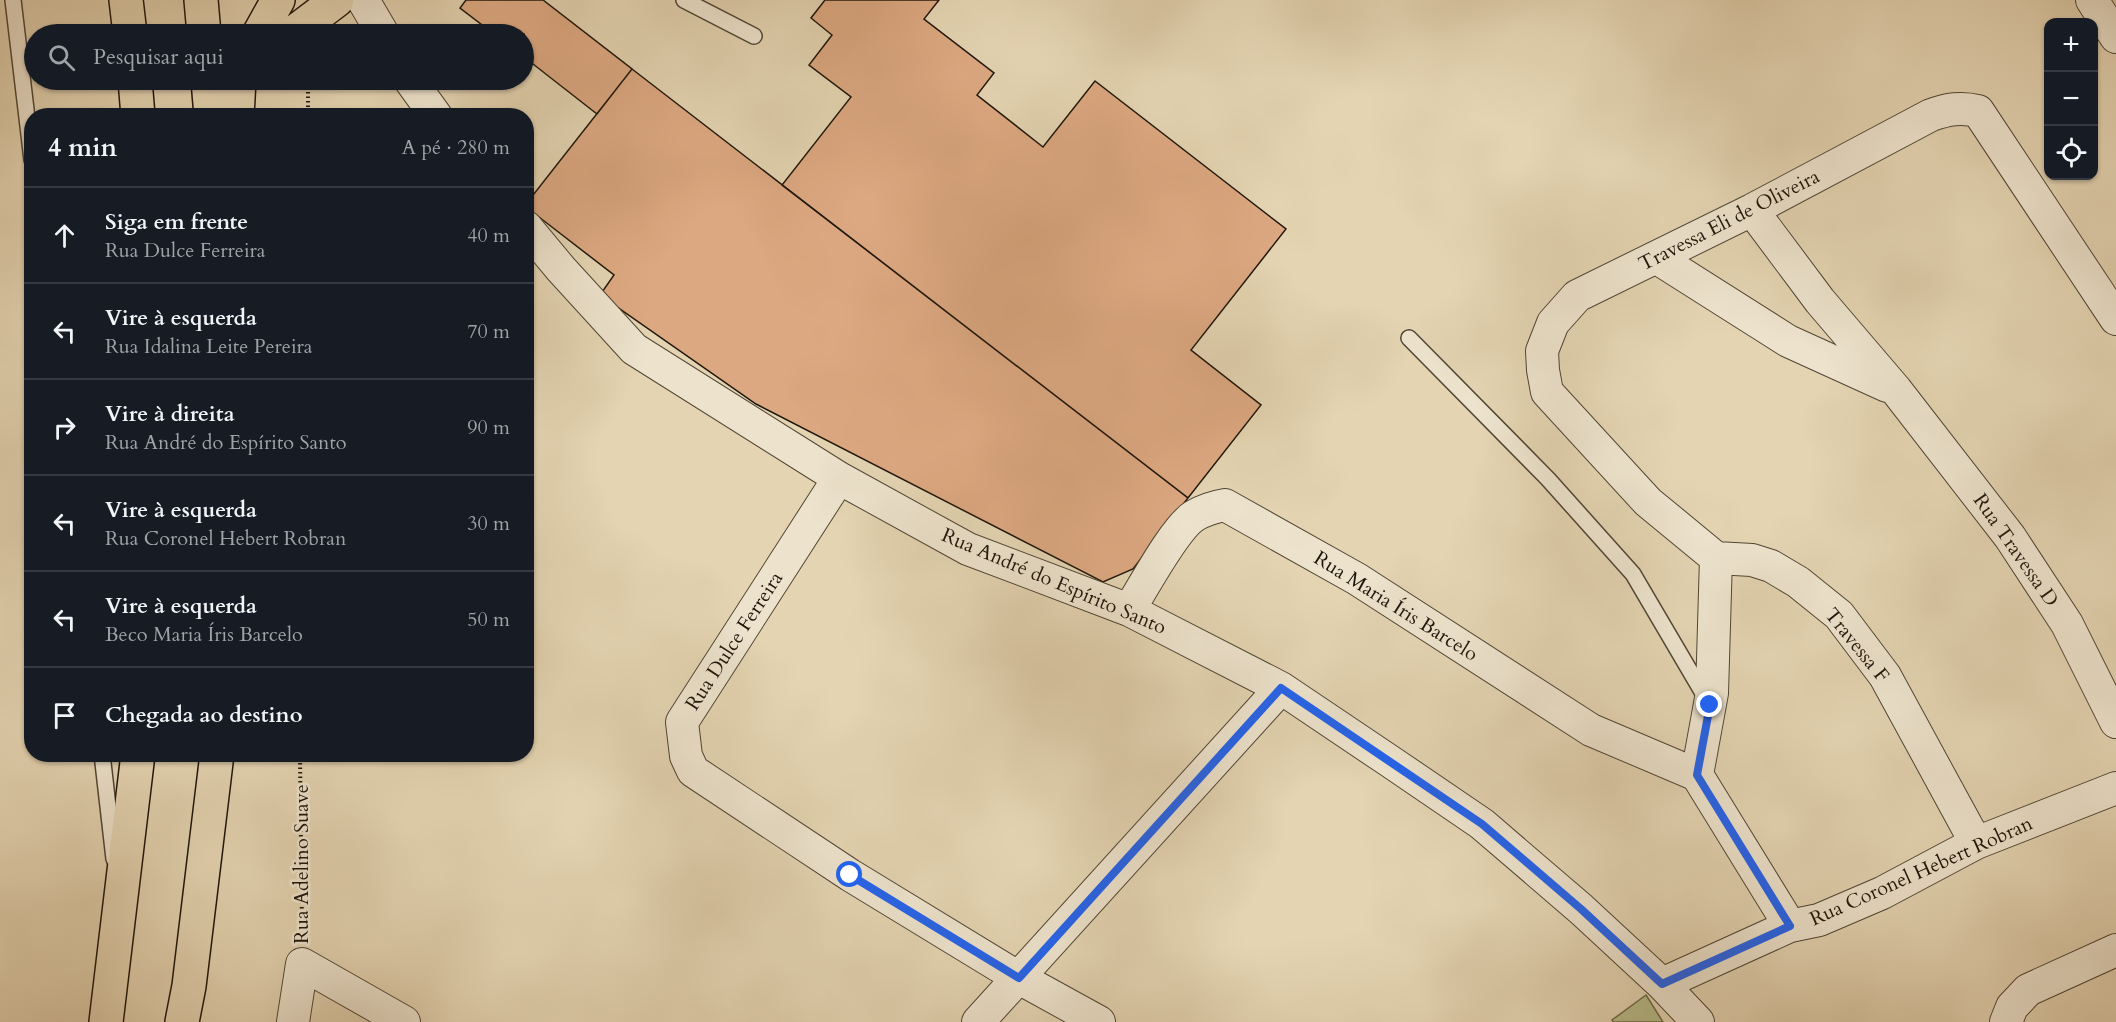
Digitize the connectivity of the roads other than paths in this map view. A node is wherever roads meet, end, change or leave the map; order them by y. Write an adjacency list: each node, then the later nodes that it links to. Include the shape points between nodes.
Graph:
1 (12, 0): 20 (lane)
2 (126, 0): 9 (highway)
3 (201, 0): 10 (highway)
4 (278, 0): 11 (highway)
5 (337, 0): 12 (highway)
6 (363, 0): 13 (street)
7 (684, 0): 14 (lane)
8 (2092, 0): 15 (street)
9 (129, 24)
10 (203, 24)
11 (265, 24)
12 (305, 24)
13 (377, 24)
14 (754, 36)
15 (2116, 37)
16 (136, 90): 21 (highway)
17 (209, 90): 22 (highway)
18 (238, 90): 23 (highway)
19 (417, 90): 24 (street)
20 (26, 108)
21 (137, 108)
22 (210, 108)
23 (237, 108)
24 (430, 108)
25 (1752, 210): 27 (street, Travessa Eli de Oliveira); 28 (street, Travessa Eli de Oliveira, via 1931,115 1962,108 1978,111); 30 (street, Rua Travessa D, via 1820,301)
26 (534, 237): 31 (street, Rua André do Espírito Santo, via 634,349)
27 (1657, 258): 30 (street, Rua Travessa D, via 1788,341); 32 (street, Travessa Eli de Oliveira, via 1577,296 1553,323 1542,351 1547,392 1648,502)
28 (2116, 319)
29 (1409, 338): 35 (lane, via 1548,479 1633,574)
30 (1896, 390): 36 (street, Rua Travessa D, via 2010,537 2067,624)
31 (838, 478): 33 (street, Rua André do Espírito Santo, via 968,549); 46 (street, Rua Dulce Ferreira, via 682,722 686,756 693,771 850,875)
32 (1716, 558): 35 (street); 42 (street, Travessa F, via 1752,560 1771,566 1839,615 1885,676)
33 (1129, 610): 34 (street, Rua André do Espírito Santo); 40 (street, Rua Maria Íris Barcelo, via 1192,517 1225,505 1358,579 1591,730)
34 (1281, 688): 46 (street); 47 (street, Rua André do Espírito Santo, via 1482,824)
35 (1710, 705): 40 (street)
36 (2116, 722)
37 (103, 762): 43 (lane)
38 (137, 762): 43 (highway)
39 (216, 762): 49 (highway)
40 (1697, 775): 44 (street)
41 (2116, 788): 42 (street, Rua Coronel Hebert Robran)
42 (1976, 843): 44 (street, Rua Coronel Hebert Robran, via 1882,893 1819,921)
43 (120, 915): 48 (highway)
44 (1790, 926): 47 (street, Rua Coronel Hebert Robran)
45 (2116, 950): 55 (street, via 2028,990 2012,1007)
46 (1019, 978): 52 (street); 53 (street, Rua Dulce Ferreira)
47 (1662, 984): 54 (street, Rua André do Espírito Santo)
48 (106, 1022)
49 (182, 1022)
50 (293, 1022): 51 (street, Rua Adelino Suave, via 302,964)
51 (404, 1022)
52 (978, 1022)
53 (1099, 1022)
54 (1698, 1022)
55 (2006, 1022)

